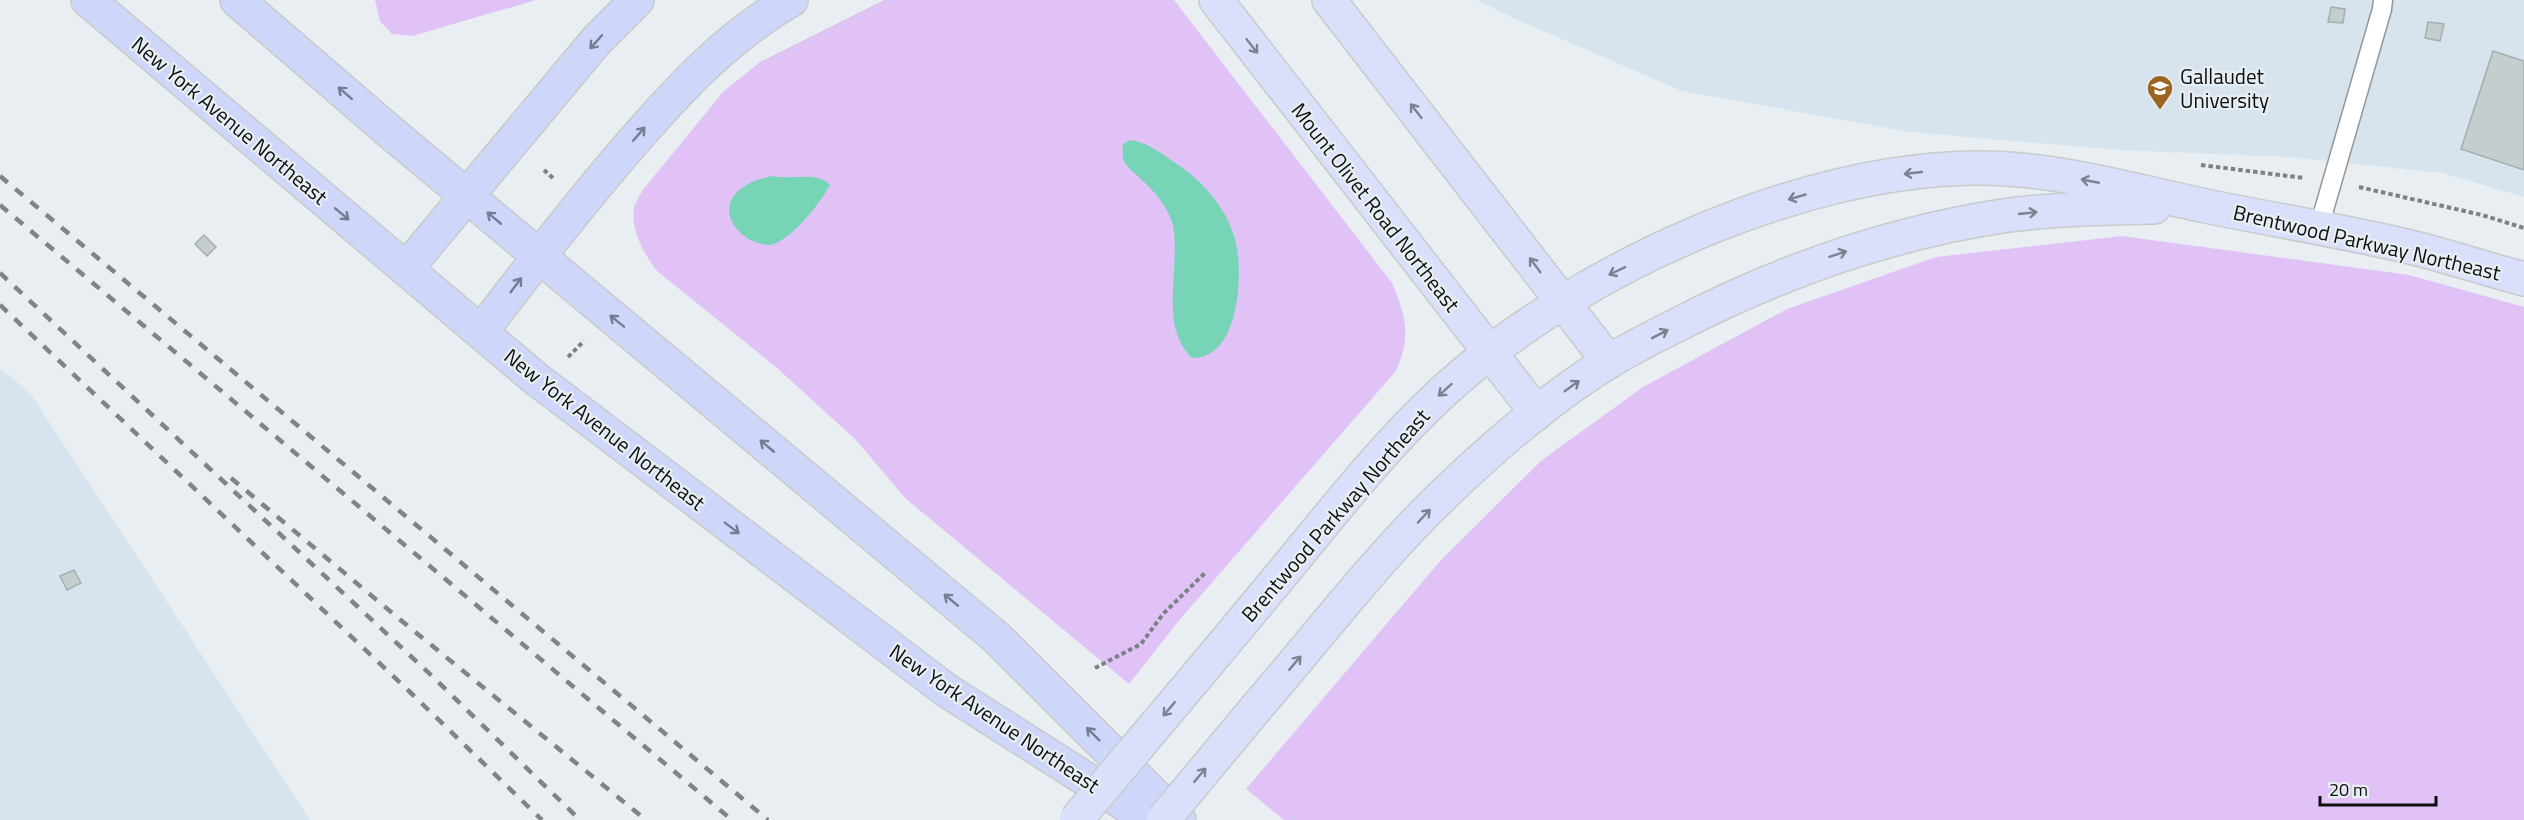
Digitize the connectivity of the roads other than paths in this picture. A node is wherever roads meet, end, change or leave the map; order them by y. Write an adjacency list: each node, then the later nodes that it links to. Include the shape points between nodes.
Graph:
1 (88, 0): 12 (highway, New York Avenue Northeast, one-way to 12)
2 (237, 0): 8 (highway, New York Avenue Northeast, one-way to 2)
3 (637, 0): 8 (highway, one-way to 8, via 596,41)
4 (790, 0): 11 (highway, one-way to 4, via 688,79 735,37)
5 (1216, 0): 16 (main road, Mount Olivet Road Northeast, one-way to 16)
6 (1329, 0): 14 (main road, one-way to 6)
7 (2383, 0): 10 (lane)
8 (467, 196): 11 (highway, New York Avenue Northeast, one-way to 8); 12 (highway)
9 (2209, 206): 10 (main road, Brentwood Parkway Northeast); 14 (main road, Brentwood Parkway Northeast, one-way to 14, via 2087,180 1996,168 1890,176 1818,191 1736,218 1629,266); 17 (main road, Brentwood Parkway Northeast, one-way to 9, via 1781,275 1872,244 2009,215)
10 (2319, 227): 13 (main road, Brentwood Parkway Northeast)
11 (539, 256): 15 (highway, one-way to 11); 22 (highway, New York Avenue Northeast, one-way to 11, via 997,638)
12 (406, 269): 15 (highway, New York Avenue Northeast)
13 (2524, 279)
14 (1563, 302): 16 (main road, Brentwood Parkway Northeast); 17 (main road)
15 (481, 332): 20 (highway, New York Avenue Northeast, one-way to 20, via 598,426 946,690)
16 (1490, 352): 18 (main road, Mount Olivet Road Northeast); 19 (main road, Brentwood Parkway Northeast, one-way to 19, bridge, via 1404,430)
17 (1609, 362): 18 (main road, Brentwood Parkway Northeast, one-way to 17)
18 (1537, 413): 21 (main road, Brentwood Parkway Northeast, one-way to 18, bridge, via 1424,515)
19 (1076, 820)
20 (1150, 820)
21 (1163, 820)
22 (1179, 820)

